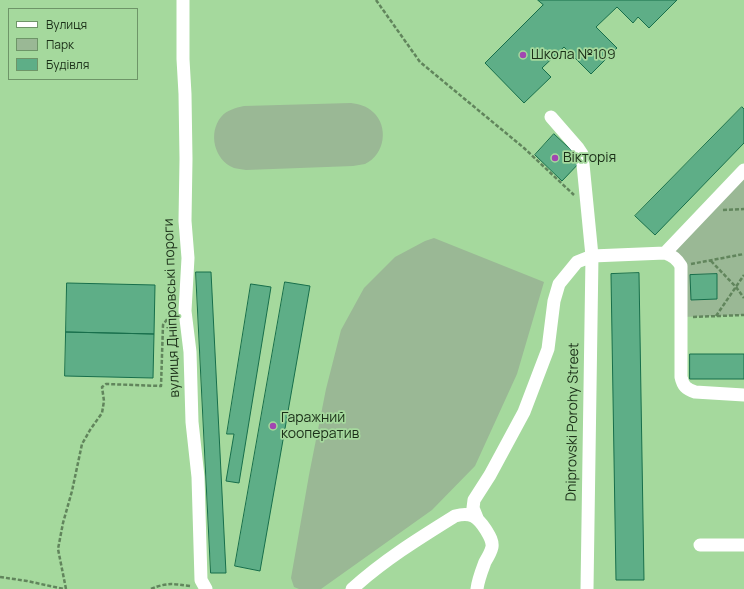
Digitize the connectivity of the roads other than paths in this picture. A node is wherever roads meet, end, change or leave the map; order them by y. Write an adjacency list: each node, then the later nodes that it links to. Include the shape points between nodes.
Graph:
1 (183, 0): 10 (street, вулиця Дніпровські пороги, via 185,221 188,258 185,311 190,352 192,422)
2 (551, 117): 5 (street, via 582,154)
3 (744, 170): 4 (street)
4 (665, 253): 5 (street); 6 (street, via 673,256 681,266 682,383 695,392)
5 (592, 256): 7 (street, via 577,262 559,284 554,301 548,348 524,412 474,500 473,508); 13 (street, Dniprovski Porohy Street)
6 (744, 395)
7 (477, 518): 11 (street, via 461,514 454,516 390,558); 12 (street, via 489,534 492,543)
8 (700, 545): 9 (street)
9 (744, 545)
10 (204, 584)
11 (352, 589)
12 (477, 589)
13 (587, 589)

